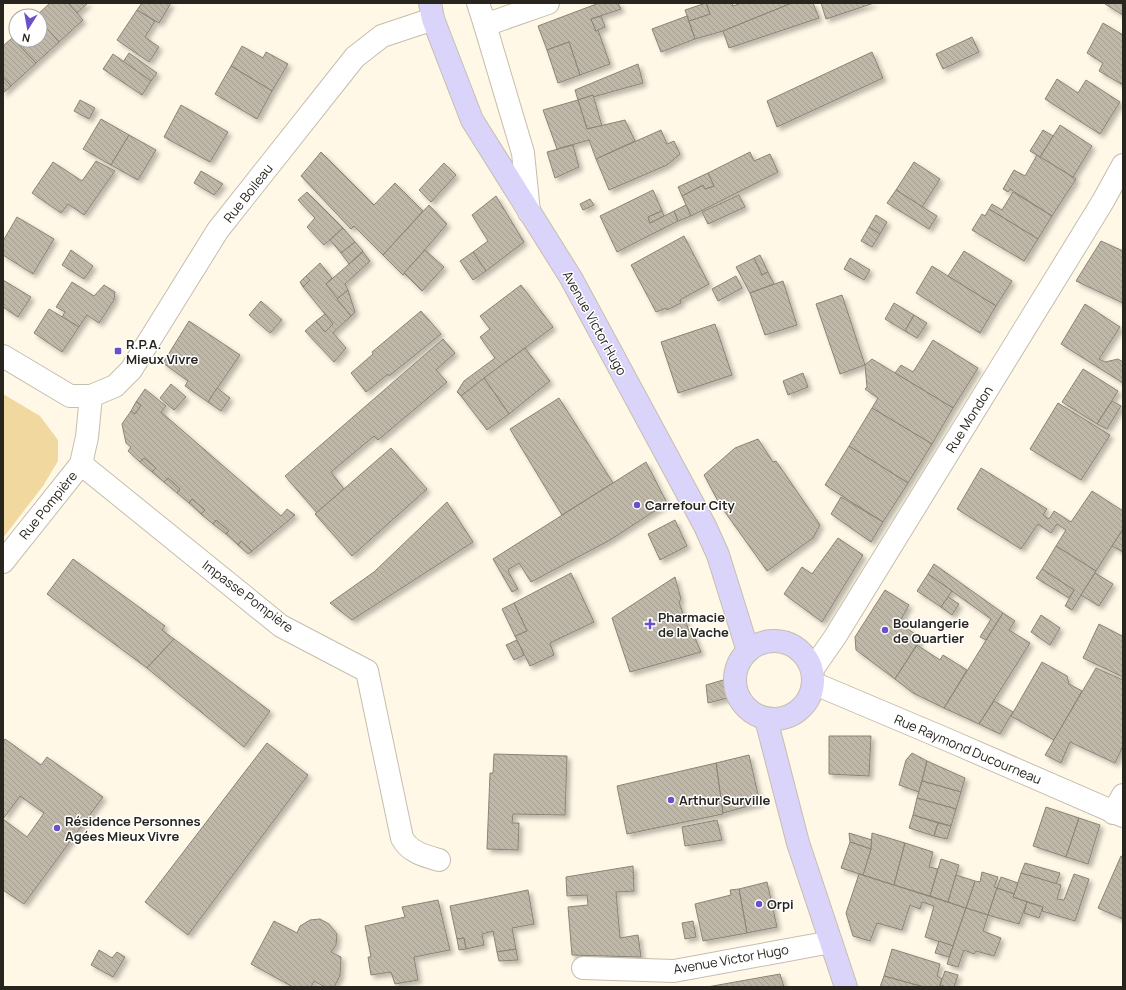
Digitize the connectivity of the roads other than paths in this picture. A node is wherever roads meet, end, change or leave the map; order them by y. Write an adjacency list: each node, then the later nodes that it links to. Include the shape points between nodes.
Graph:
1 (478, 3): 4 (street)
2 (548, 3): 4 (street)
3 (432, 11): 6 (street, Avenue Victor Hugo, via 472,120); 8 (street, Rue Boileau, via 382,36 355,57 218,230 131,370 115,386)
4 (485, 25): 6 (street, via 523,153)
5 (1123, 165): 12 (street, Rue Mondon)
6 (529, 212): 11 (street, Avenue Victor Hugo, via 571,278 705,526 718,555)
7 (3, 356): 8 (street, via 70,396)
8 (91, 396): 9 (street, Rue Pompière, via 87,437)
9 (81, 464): 10 (street, Rue Pompière); 15 (street, Impasse Pompière, via 281,626 367,671 402,838 405,845 422,855)
10 (3, 562)
11 (748, 651): 12 (street, via 759,644 772,641 785,643 797,649 806,658); 13 (street, via 740,660 735,672 738,696 745,707)
12 (812, 677): 13 (street, via 810,696 802,707 792,715); 14 (street, Rue Raymond Ducourneau, via 948,740)
13 (766, 719): 16 (street, via 798,843)
14 (1120, 808)
15 (439, 860)
16 (831, 942): 17 (street, Avenue Victor Hugo, via 674,971); 18 (street)
17 (583, 968)
18 (846, 987)

